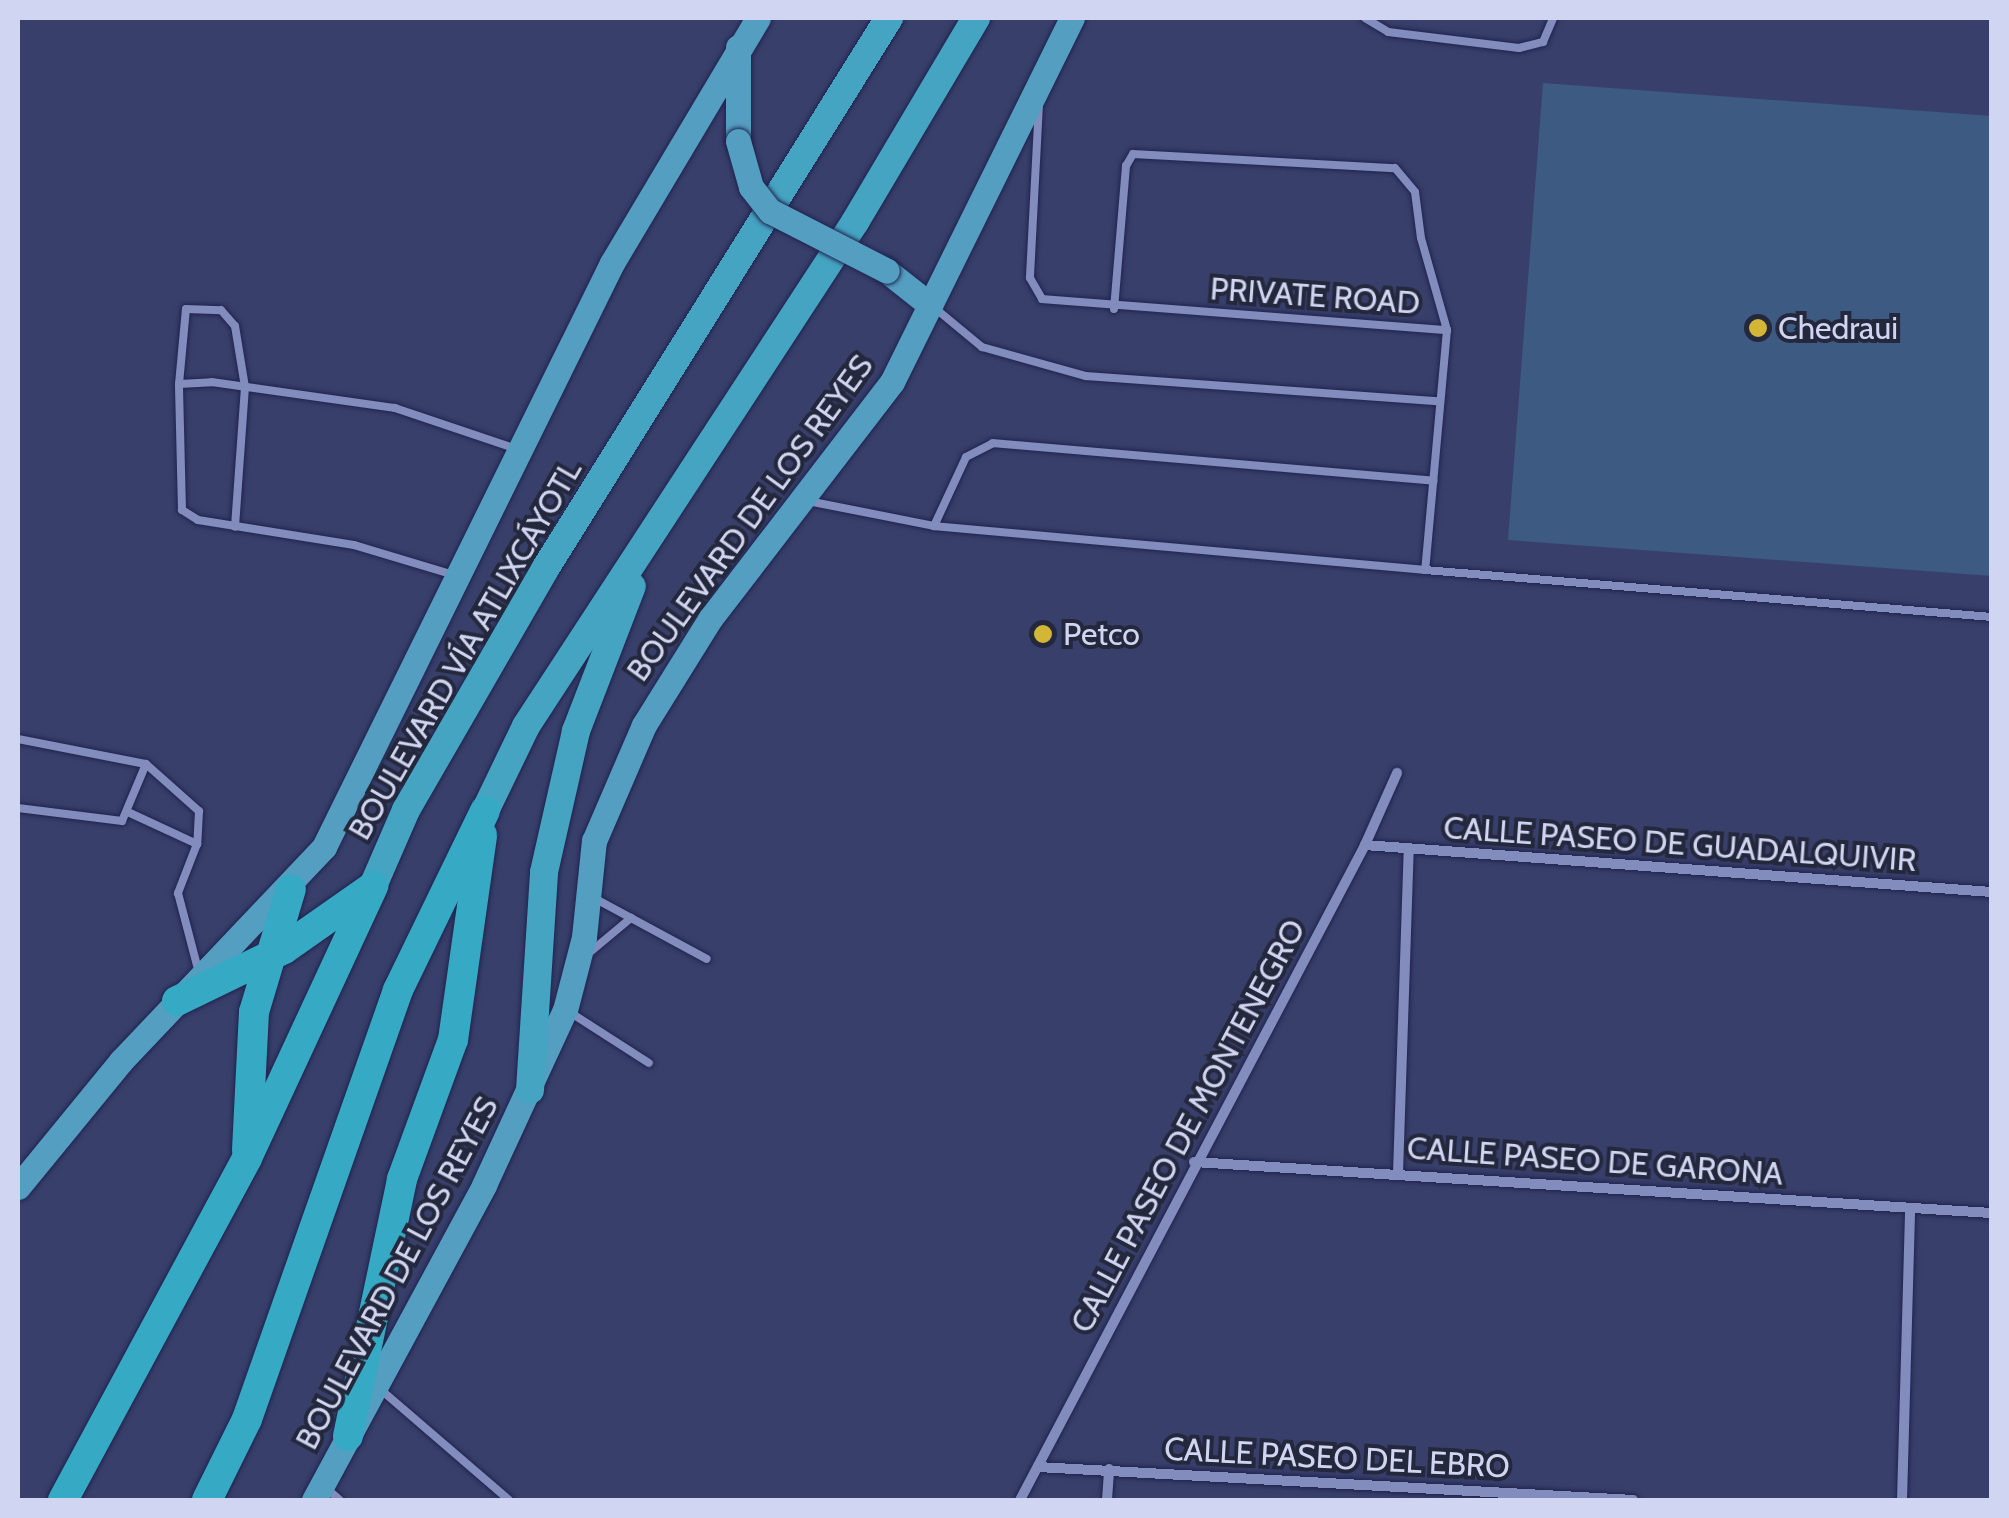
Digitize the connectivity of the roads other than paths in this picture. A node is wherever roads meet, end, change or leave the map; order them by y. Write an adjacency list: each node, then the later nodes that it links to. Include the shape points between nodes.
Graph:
1 (758, 18): 7 (main road)
2 (890, 18): 33 (highway, BOULEVARD VÍA ATLIXCÁYOTL, via 546,569 406,810)
3 (976, 18): 20 (highway, via 855,222)
4 (1072, 18): 8 (main road, BOULEVARD DE LOS REYES)
5 (1364, 18): 6 (lane, via 1388,32 1519,48 1543,42)
6 (1553, 18)
7 (738, 47): 9 (main road, bridge, via 738,141 751,187 770,211 887,272); 15 (main road, via 612,262)
8 (1039, 84): 9 (main road, BOULEVARD DE LOS REYES); 10 (lane, PRIVATE ROAD, via 1033,289 1042,299)
9 (930, 305): 14 (lane, via 982,347 1086,376); 17 (main road, BOULEVARD DE LOS REYES, via 892,382)
10 (1114, 309): 11 (lane, PRIVATE ROAD); 11 (lane, via 1126,166 1146,150 1395,168 1415,192 1420,238)
11 (1447, 330): 14 (lane, PRIVATE ROAD)
12 (179, 384): 13 (lane); 13 (lane, via 183,320 193,307 232,318); 19 (lane, via 182,510)
13 (244, 387): 15 (lane, via 395,408); 19 (lane)
14 (1437, 401): 16 (lane, PRIVATE ROAD)
15 (520, 451): 22 (main road)
16 (1434, 482): 18 (lane, via 993,443 966,457); 21 (lane)
17 (806, 501): 18 (lane); 36 (main road, BOULEVARD DE LOS REYES, via 710,619 662,692 606,807)
18 (934, 526): 21 (lane)
19 (236, 527): 22 (lane, via 354,545)
20 (652, 536): 28 (highway, via 526,726); 45 (highway, via 576,731 544,872)
21 (1424, 570): 23 (lane)
22 (458, 576): 34 (main road, via 324,848)
23 (1992, 617)
24 (18, 738): 25 (lane)
25 (146, 764): 29 (lane); 30 (lane, via 199,810)
26 (1396, 772): 31 (street, CALLE PASEO DE MONTENEGRO)
27 (18, 808): 29 (lane, via 109,824)
28 (485, 811): 53 (highway, via 453,1040 402,1179); 58 (highway, via 398,990 247,1419)
29 (130, 813): 30 (lane)
30 (197, 844): 41 (lane, via 178,894)
31 (1365, 846): 32 (street, CALLE PASEO DE GUADALQUIVIR); 47 (street, CALLE PASEO DE MONTENEGRO)
32 (1409, 849): 35 (street, CALLE PASEO DE GUADALQUIVIR); 48 (street)
33 (373, 886): 38 (highway); 46 (highway, BOULEVARD VÍA ATLIXCÁYOTL)
34 (291, 890): 38 (highway); 41 (main road)
35 (1992, 892)
36 (585, 893): 37 (lane); 40 (main road, BOULEVARD DE LOS REYES)
37 (632, 918): 39 (lane); 40 (lane, via 600,941)
38 (267, 958): 42 (highway); 46 (highway, via 247,1060)
39 (707, 959)
40 (577, 974): 43 (main road, BOULEVARD DE LOS REYES)
41 (200, 977): 42 (main road)
42 (176, 1001): 49 (main road)
43 (565, 1010): 44 (lane); 45 (main road, BOULEVARD DE LOS REYES)
44 (648, 1062)
45 (530, 1090): 52 (main road, BOULEVARD DE LOS REYES)
46 (247, 1158): 57 (highway, BOULEVARD VÍA ATLIXCÁYOTL)
47 (1194, 1162): 48 (street, CALLE PASEO DE GARONA); 54 (street, CALLE PASEO DE MONTENEGRO)
48 (1398, 1173): 50 (street, CALLE PASEO DE GARONA)
49 (18, 1187)
50 (1910, 1208): 51 (street, CALLE PASEO DE GARONA); 63 (street)
51 (1992, 1213)
52 (377, 1386): 53 (main road, BOULEVARD DE LOS REYES); 59 (lane)
53 (348, 1436): 56 (main road, BOULEVARD DE LOS REYES)
54 (1038, 1466): 55 (street, CALLE PASEO DEL EBRO); 60 (street, CALLE PASEO DE MONTENEGRO)
55 (1109, 1469): 61 (street); 62 (street, CALLE PASEO DEL EBRO)
56 (326, 1496)
57 (62, 1500)
58 (207, 1500)
59 (509, 1500)
60 (1020, 1500)
61 (1108, 1500)
62 (1633, 1500)
63 (1902, 1500)

